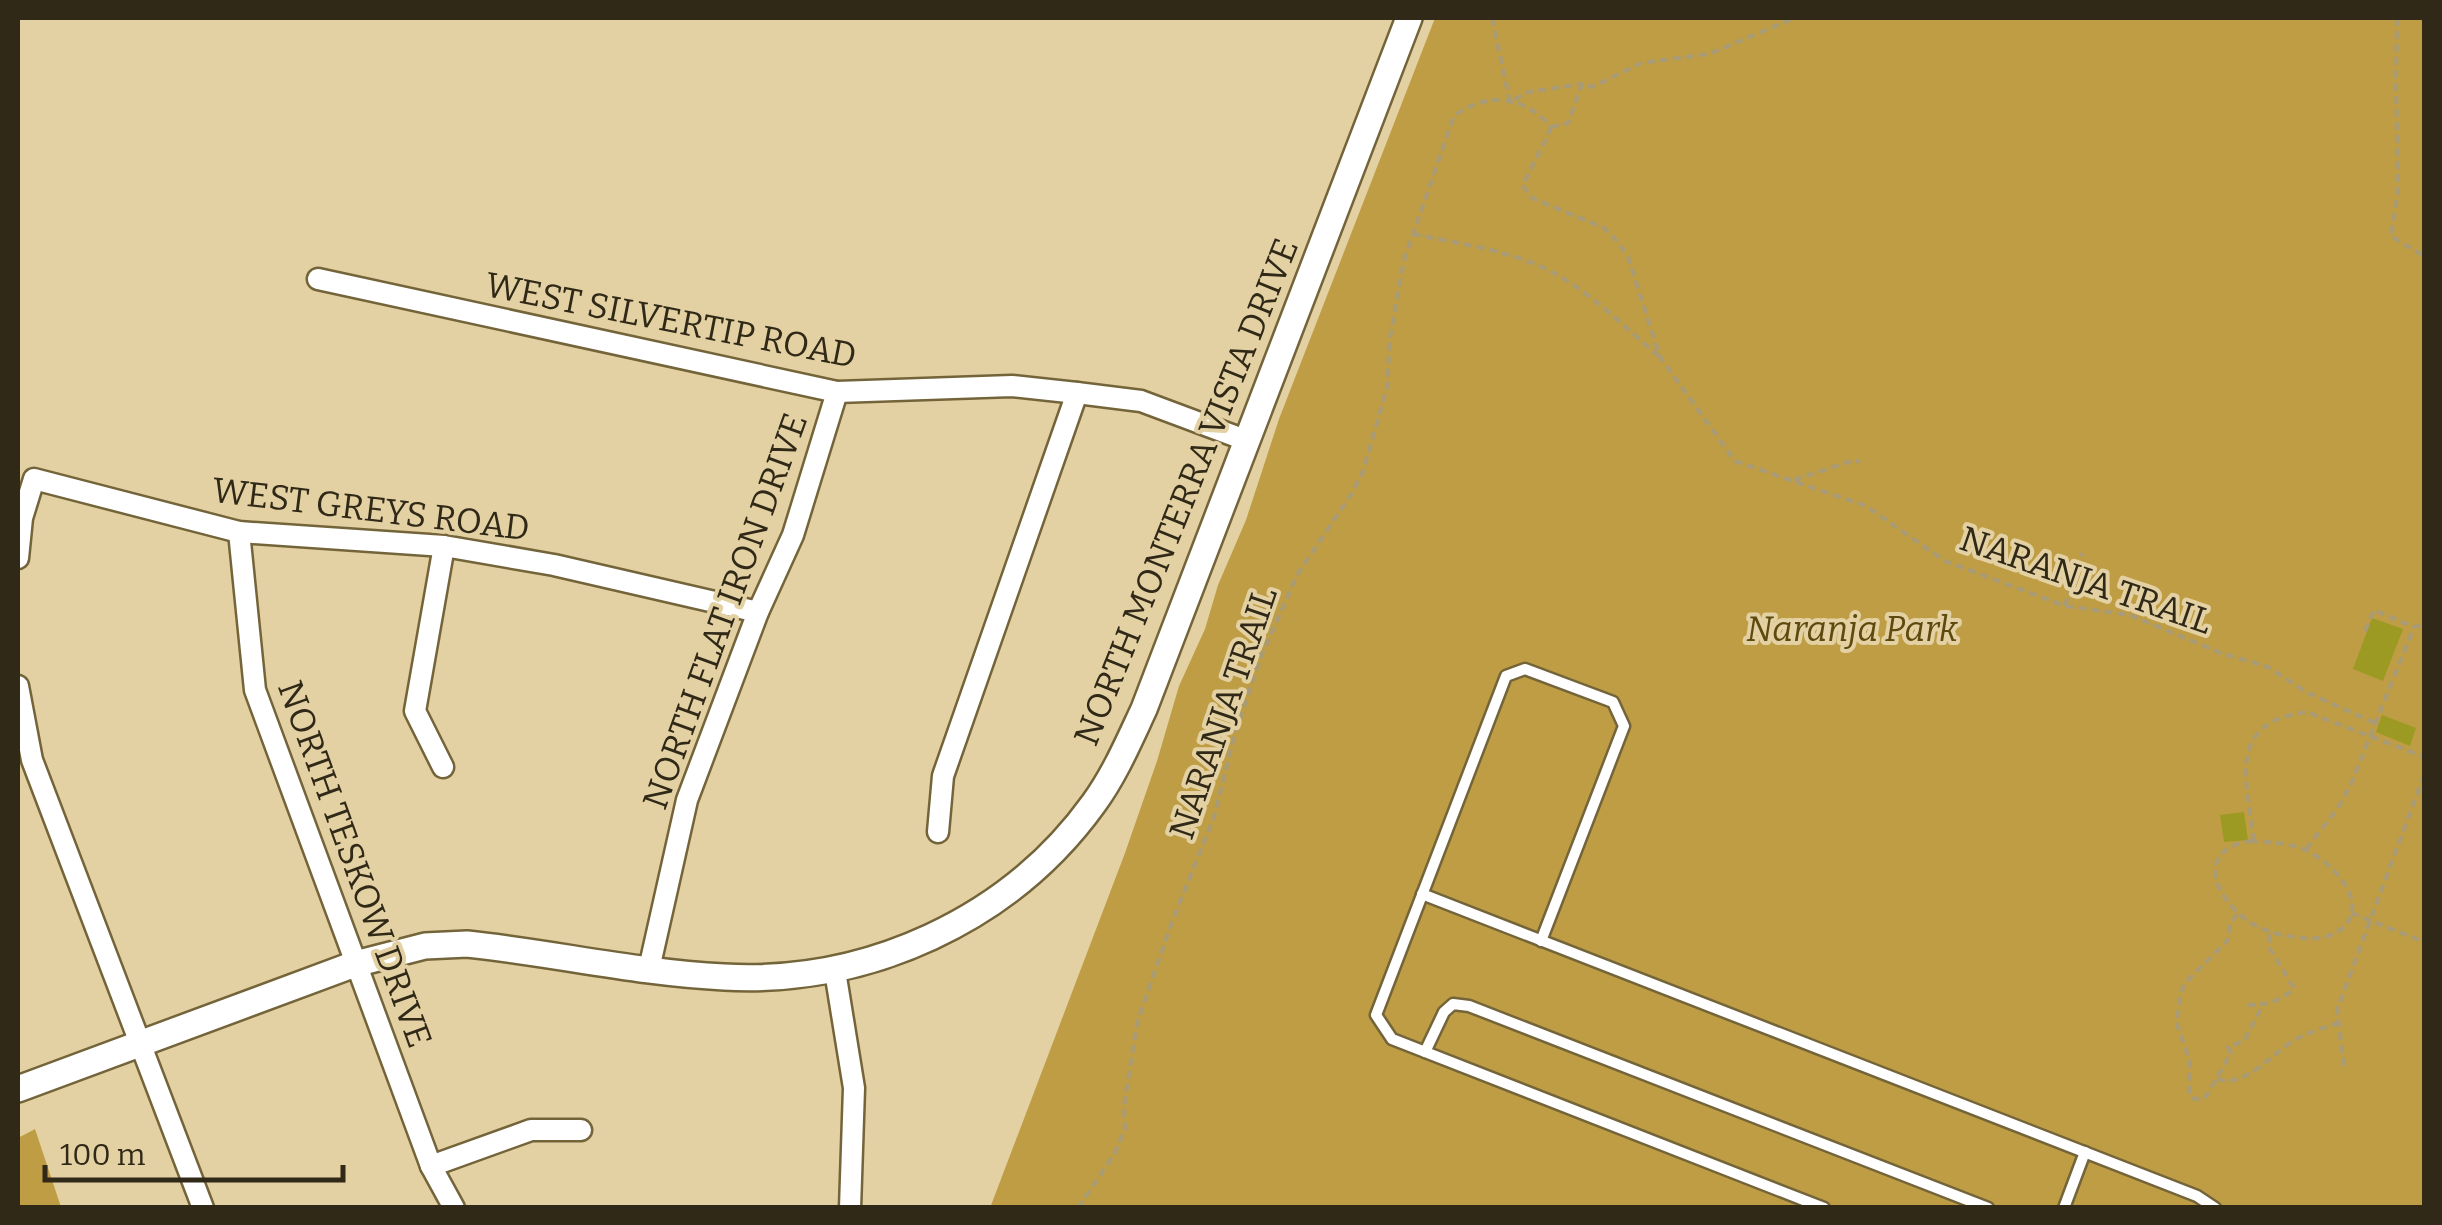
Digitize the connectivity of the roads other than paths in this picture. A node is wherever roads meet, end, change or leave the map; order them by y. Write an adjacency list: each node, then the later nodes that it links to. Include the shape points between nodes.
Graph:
1 (1408, 18): 5 (street, NORTH MONTERRA VISTA DRIVE)
2 (318, 278): 3 (street, WEST SILVERTIP ROAD)
3 (837, 392): 4 (street, WEST SILVERTIP ROAD, via 1012,386); 9 (street, NORTH FLAT IRON DRIVE, via 794,534)
4 (1077, 393): 5 (street, WEST SILVERTIP ROAD, via 1141,401); 12 (street, via 943,776)
5 (1248, 441): 17 (street, NORTH MONTERRA VISTA DRIVE, via 1144,709 1094,803 1056,848 982,910 884,956)
6 (239, 532): 7 (street, WEST GREYS ROAD); 8 (street, WEST GREYS ROAD, via 34,480); 15 (street, NORTH TESKOW DRIVE, via 255,690)
7 (444, 546): 9 (street, WEST GREYS ROAD); 11 (street, via 414,711)
8 (18, 558)
9 (758, 612): 16 (street, NORTH FLAT IRON DRIVE, via 687,800)
10 (18, 686): 18 (street, via 32,760)
11 (443, 767)
12 (938, 832)
13 (1422, 894): 14 (lane); 14 (lane, via 1506,676 1525,669 1613,702 1624,726); 19 (lane, via 1376,1015 1392,1039)
14 (1541, 940): 22 (lane)
15 (355, 964): 16 (street, NORTH MONTERRA VISTA DRIVE, via 425,946 467,944); 18 (street, NORTH MONTERRA VISTA DRIVE); 23 (street, NORTH TESKOW DRIVE)
16 (649, 969): 17 (street, NORTH MONTERRA VISTA DRIVE, via 723,978)
17 (835, 970): 26 (street, via 854,1088)
18 (142, 1043): 20 (street, NORTH MONTERRA VISTA DRIVE); 24 (street)
19 (1426, 1052): 27 (lane); 28 (lane, via 1444,1012 1453,1004 1469,1006)
20 (18, 1089)
21 (581, 1130): 23 (street, via 531,1130)
22 (2085, 1152): 29 (lane); 30 (lane)
23 (432, 1166): 25 (street, NORTH TESKOW DRIVE)
24 (203, 1208)
25 (454, 1208)
26 (850, 1208)
27 (1824, 1208)
28 (1988, 1208)
29 (2064, 1208)
30 (2216, 1208)

